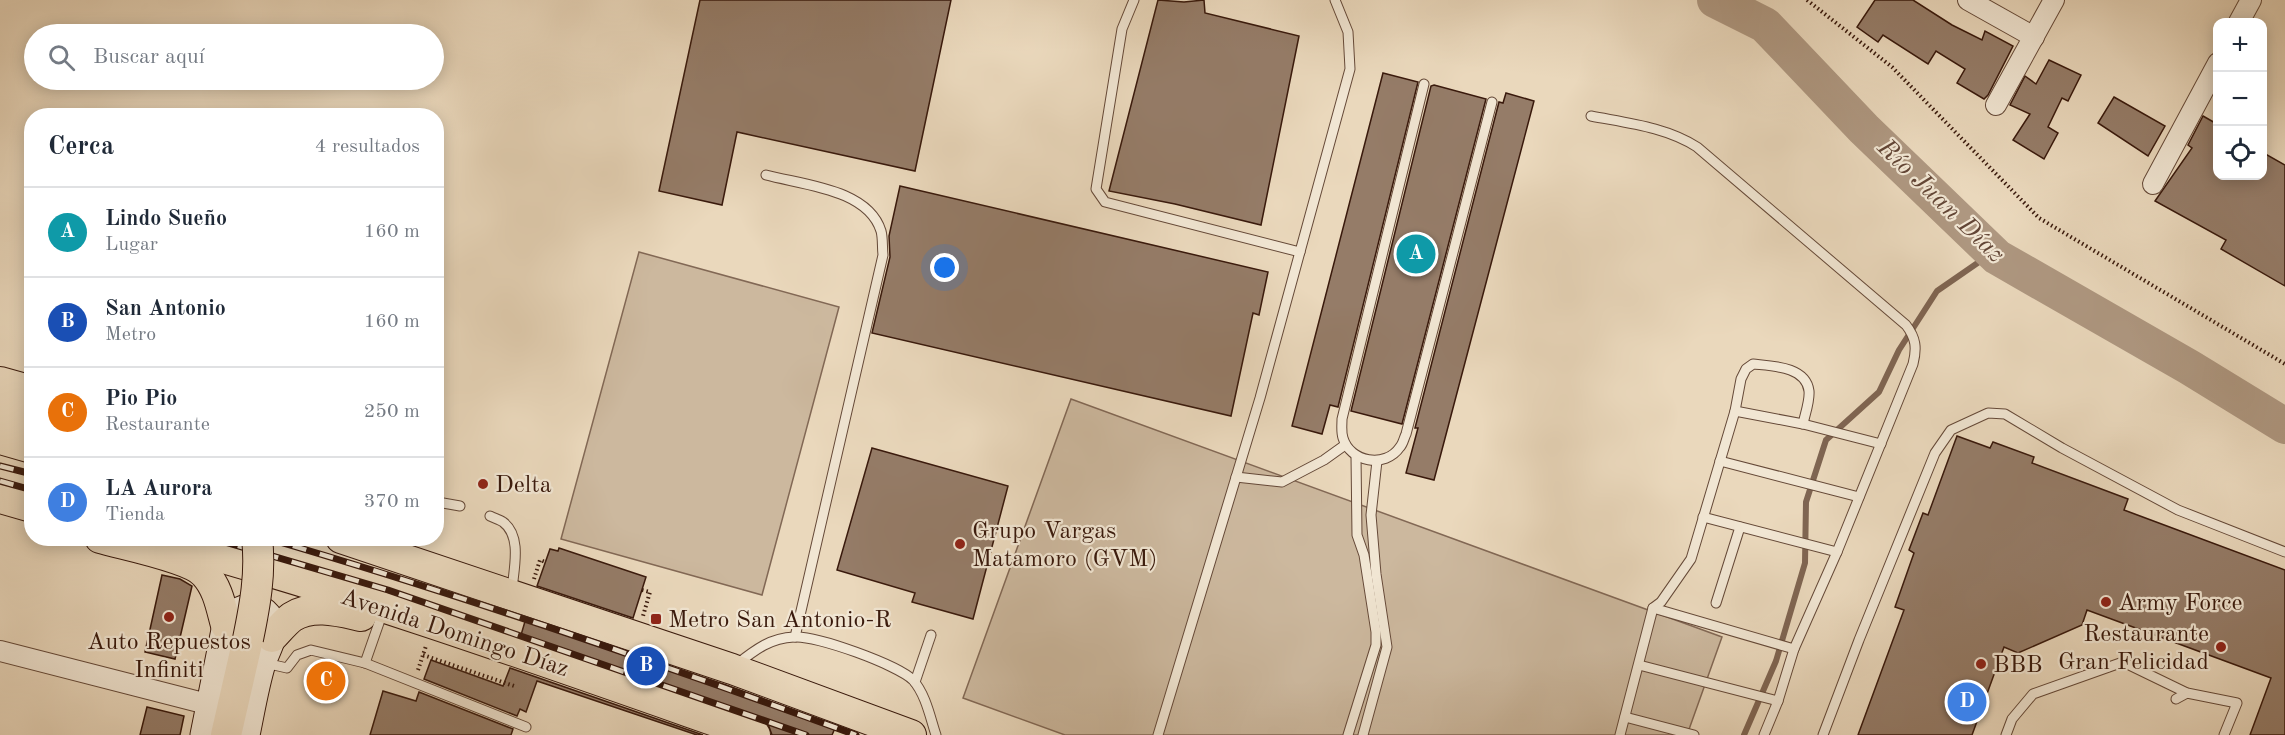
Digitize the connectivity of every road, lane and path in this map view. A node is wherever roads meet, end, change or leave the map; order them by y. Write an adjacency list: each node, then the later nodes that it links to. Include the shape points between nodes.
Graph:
1 (1134, 0): 16 (lane, via 1122,30 1096,189 1105,202)
2 (1335, 0): 16 (lane, via 1348,32 1350,69)
3 (1807, 0): 17 (path, via 1892,67 2039,218)
4 (1968, 0): 8 (street)
5 (2054, 0): 8 (street)
6 (2251, 0): 7 (street)
7 (2241, 18)
8 (2034, 37): 12 (street)
9 (2213, 71): 15 (street)
10 (1424, 84): 26 (lane, via 1342,418)
11 (1492, 102): 28 (lane, via 1406,434 1400,448)
12 (1996, 105)
13 (1592, 116): 25 (lane, via 1684,138 1906,326 1913,334 1915,354)
14 (766, 175): 55 (lane, via 847,195 874,215 882,233 883,255)
15 (2153, 184)
16 (1299, 252): 30 (lane)
17 (2285, 364)
18 (0, 382): 19 (main road)
19 (24, 389)
20 (1735, 411): 22 (lane); 22 (lane, via 1746,369 1753,364 1791,370 1806,382 1809,392); 29 (lane)
21 (24, 422): 23 (main road)
22 (1803, 424): 25 (lane)
23 (0, 432): 24 (main road)
24 (24, 444)
25 (1881, 444): 31 (lane)
26 (1346, 445): 27 (lane); 30 (lane, via 1282,482)
27 (1356, 456): 28 (lane); 79 (lane, via 1357,535 1364,555 1376,645)
28 (1377, 461): 80 (lane, via 1371,515 1387,647)
29 (1720, 461): 31 (lane); 38 (lane)
30 (1236, 477): 78 (lane)
31 (1859, 497): 45 (lane)
32 (0, 498): 34 (main road)
33 (444, 503): 35 (lane)
34 (24, 505)
35 (460, 506)
36 (0, 514): 39 (main road)
37 (490, 516): 49 (lane, via 504,523 516,544)
38 (1702, 518): 40 (lane); 51 (lane, via 1690,559)
39 (24, 520)
40 (1740, 527): 45 (lane); 50 (lane)
41 (129, 546): 56 (main road, via 186,562 204,572)
42 (181, 546): 53 (main road, Avenida Domingo Díaz)
43 (258, 546): 56 (main road, bridge, via 260,562)
44 (384, 548): 49 (main road)
45 (1837, 552): 58 (lane)
46 (2285, 552): 84 (lane, via 2178,510 2005,414 1988,413 1951,430 1935,453)
47 (642, 590): 48 (path)
48 (650, 592)
49 (512, 594): 62 (main road)
50 (1716, 603)
51 (1653, 608): 58 (lane); 61 (lane)
52 (380, 620): 56 (main road, via 323,609 307,610); 57 (main road, via 409,630); 60 (lane)
53 (465, 632): 57 (main road); 75 (main road, Avenida Domingo Díaz)
54 (931, 635): 64 (lane)
55 (795, 637): 62 (lane, via 761,645); 64 (lane, via 813,639 894,666)
56 (252, 641): 60 (lane, via 287,668 297,655 311,650); 69 (street); 73 (main road); 74 (street)
57 (427, 643): 63 (path); 65 (path)
58 (1794, 649): 68 (lane)
59 (0, 651): 69 (street)
60 (365, 663): 71 (lane)
61 (1639, 665): 68 (lane); 70 (lane)
62 (732, 669): 76 (main road)
63 (418, 670)
64 (915, 682): 77 (lane)
65 (514, 686)
66 (2187, 693): 67 (lane); 85 (lane, via 2123,662 2033,694 2012,719); 86 (lane, via 2237,703)
67 (2176, 699)
68 (1778, 701): 83 (lane)
69 (211, 705): 72 (street)
70 (1625, 717): 81 (lane); 82 (lane)
71 (526, 727)
72 (204, 735)
73 (226, 735)
74 (246, 735)
75 (755, 735)
76 (911, 735)
77 (936, 735)
78 (1158, 735)
79 (1348, 735)
80 (1363, 735)
81 (1620, 735)
82 (1694, 735)
83 (1764, 735)
84 (1823, 735)
85 (2006, 735)
86 (2224, 735)

